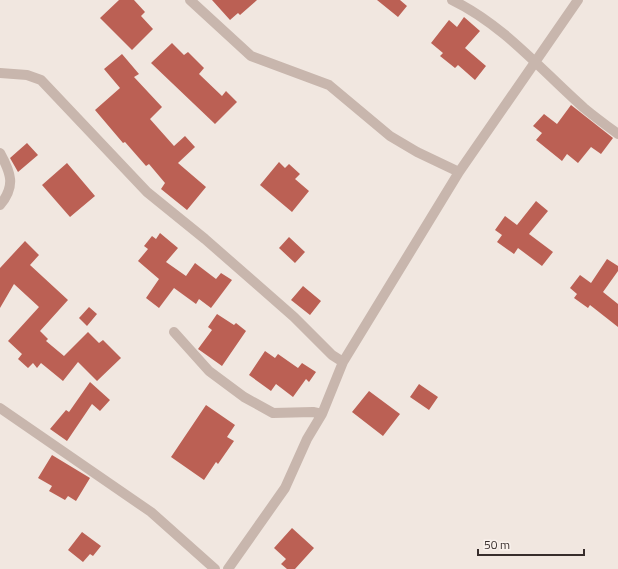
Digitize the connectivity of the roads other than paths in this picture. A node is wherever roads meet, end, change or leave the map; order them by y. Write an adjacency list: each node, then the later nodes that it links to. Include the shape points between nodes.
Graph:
1 (190, 0): 8 (street, via 251,56 329,85 390,136)
2 (452, 0): 4 (street, via 471,9)
3 (578, 0): 4 (street)
4 (536, 61): 6 (street, via 584,107); 8 (street)
5 (0, 73): 11 (street, via 41,80 147,192 205,239 294,317 332,355)
6 (618, 134)
7 (0, 153): 9 (street, via 8,168 11,185)
8 (459, 172): 11 (street)
9 (0, 205)
10 (174, 332): 13 (street, via 209,371 244,397 273,413)
11 (343, 362): 13 (street)
12 (0, 408): 14 (street, via 151,512)
13 (322, 414): 15 (street, via 306,439 285,488)
14 (215, 569)
15 (228, 569)

